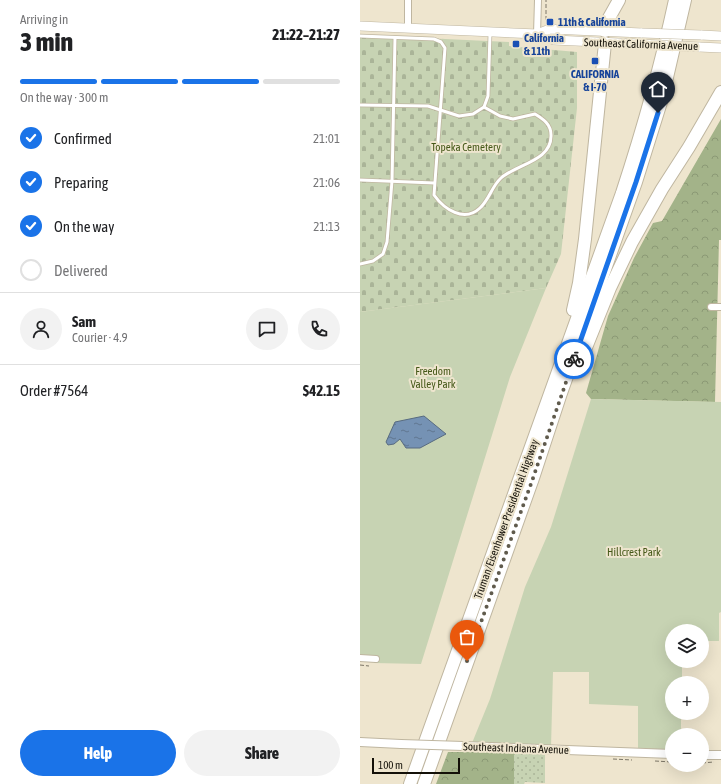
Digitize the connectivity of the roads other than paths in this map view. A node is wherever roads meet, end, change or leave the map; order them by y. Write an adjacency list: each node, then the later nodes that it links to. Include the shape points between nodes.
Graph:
1 (408, 0): 7 (street)
2 (538, 0): 9 (street)
3 (619, 0): 12 (highway, via 606,25)
4 (675, 0): 26 (highway, Truman/Eisenhower Presidential Highway, via 662,60 638,145)
5 (685, 0): 27 (highway, Truman/Eisenhower Presidential Highway, via 671,64 648,147)
6 (360, 26): 7 (main road, Southeast California Avenue)
7 (408, 28): 8 (main road, Southeast California Avenue)
8 (490, 32): 9 (main road, Southeast California Avenue); 18 (lane, via 488,96)
9 (537, 34): 12 (main road, Southeast California Avenue, via 550,29)
10 (360, 36): 13 (lane)
11 (721, 36): 12 (main road, Southeast California Avenue, bridge, via 642,33)
12 (605, 37): 14 (main road, Southeast California Avenue, bridge, via 640,44); 26 (highway, via 585,239 570,322)
13 (395, 38): 17 (lane); 19 (lane, via 434,39 441,42 445,48)
14 (721, 48)
15 (721, 92): 27 (highway, via 662,189 622,262)
16 (360, 105): 17 (lane)
17 (393, 105): 19 (lane); 21 (lane)
18 (484, 107): 19 (lane, via 473,114 459,116); 22 (lane, via 500,116 513,119 535,114 545,120 551,130 551,142 546,152 499,179 481,208 470,214 460,214 440,203 434,195)
19 (440, 109): 22 (lane)
20 (360, 180): 21 (lane)
21 (392, 181): 22 (lane); 23 (lane, via 387,242 383,254 373,261)
22 (434, 183)
23 (360, 264)
24 (711, 307): 25 (street)
25 (721, 307)
26 (570, 339): 34 (highway, Truman/Eisenhower Presidential Highway)
27 (532, 481): 35 (highway, Truman/Eisenhower Presidential Highway)
28 (360, 658): 29 (street)
29 (376, 659)
30 (360, 742): 31 (street, Southeast Indiana Avenue, bridge)
31 (665, 754)
32 (709, 755): 33 (street)
33 (721, 755)
34 (410, 784)
35 (424, 784)

